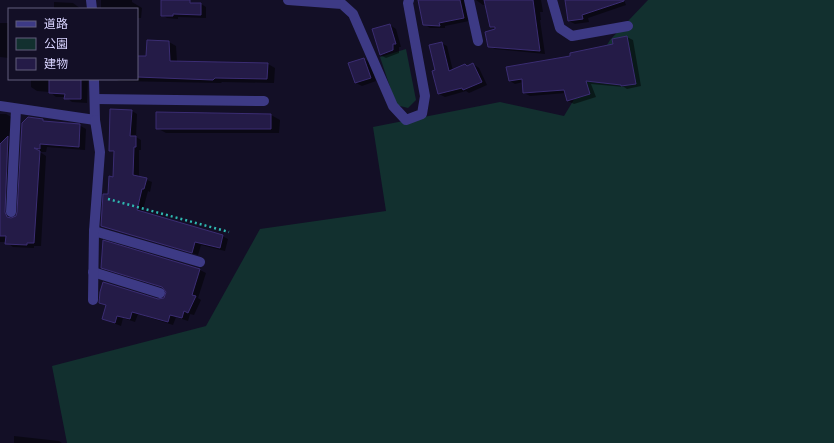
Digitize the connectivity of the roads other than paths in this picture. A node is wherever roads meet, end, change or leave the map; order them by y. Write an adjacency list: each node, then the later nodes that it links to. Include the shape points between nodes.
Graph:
1 (288, 0): 2 (street, via 342,4 353,14 393,106 406,120 422,114 426,96)
2 (409, 0)
3 (469, 0): 6 (street)
4 (552, 0): 5 (street, via 560,28 572,36)
5 (628, 26)
6 (478, 41)
7 (94, 80): 8 (street)
8 (95, 99): 9 (street); 12 (street)
9 (264, 101)
10 (0, 106): 11 (street)
11 (16, 109): 12 (street); 13 (street)
12 (96, 120): 14 (street, via 100,152)
13 (11, 212)
14 (94, 231): 15 (street); 16 (street)
15 (200, 262)
16 (93, 272): 17 (street); 18 (street)
17 (160, 293)
18 (93, 300)

